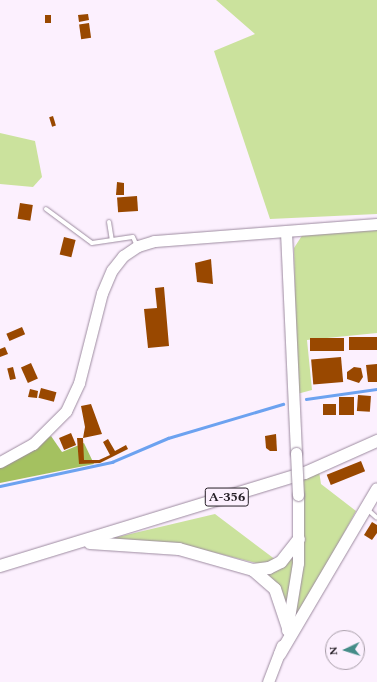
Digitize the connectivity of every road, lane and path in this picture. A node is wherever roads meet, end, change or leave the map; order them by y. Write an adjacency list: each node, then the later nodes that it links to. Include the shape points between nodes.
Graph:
1 (46, 209): 5 (lane, via 92,243)
2 (109, 222): 5 (lane)
3 (377, 224): 4 (street)
4 (286, 232): 6 (street, via 154,241); 12 (street, bridge)
5 (112, 240): 6 (lane, via 133,237)
6 (138, 246): 8 (street, via 123,256 102,293 79,383 66,411 33,444)
7 (377, 441): 13 (main road, A-356, via 305,473)
8 (0, 462)
9 (377, 489): 10 (main road)
10 (366, 508): 11 (lane); 17 (main road)
11 (377, 518)
12 (299, 539): 15 (main road, via 281,562 269,568); 16 (street, via 296,585)
13 (74, 544): 14 (main road, A-356); 15 (main road, via 140,544 179,549)
14 (0, 566)
15 (253, 570): 16 (main road, via 275,589)
16 (288, 628): 17 (street)
17 (280, 654): 18 (street)
18 (268, 682)

